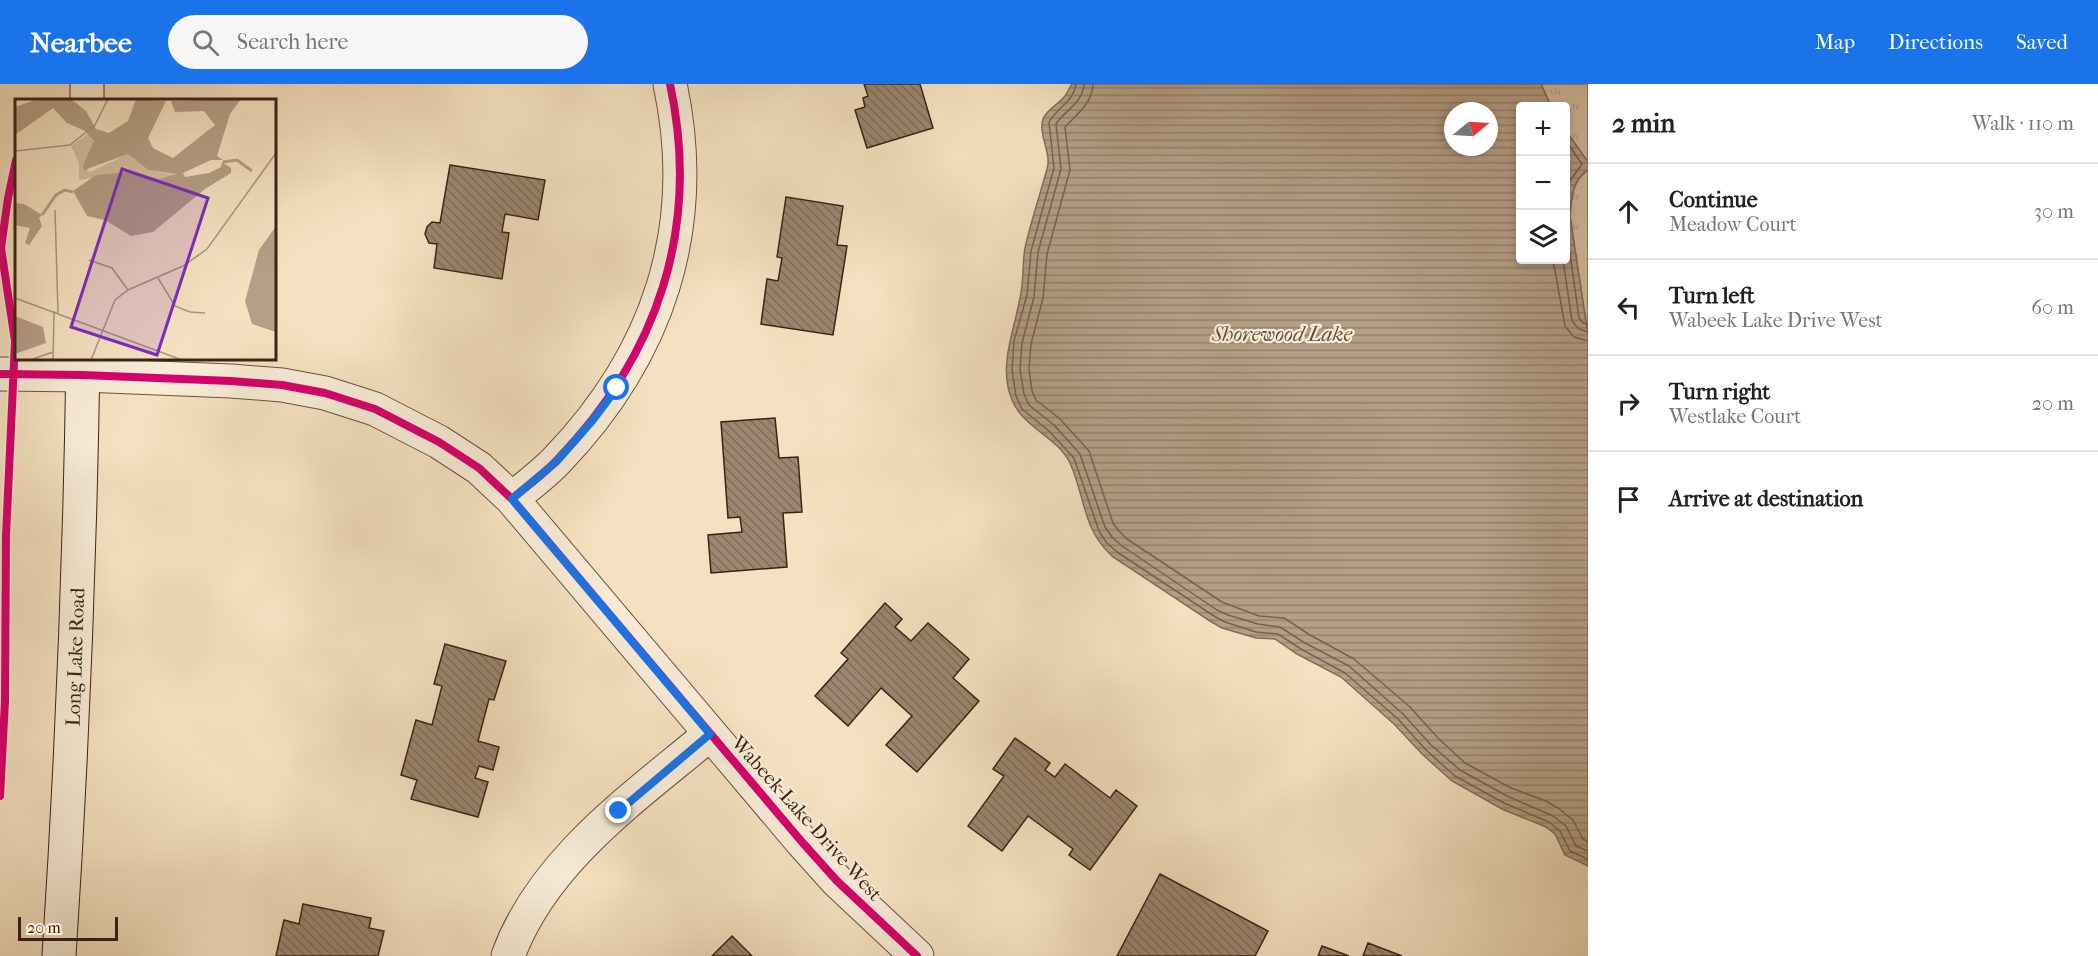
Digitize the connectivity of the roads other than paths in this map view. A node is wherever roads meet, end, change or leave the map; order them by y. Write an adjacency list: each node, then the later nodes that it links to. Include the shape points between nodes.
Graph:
1 (670, 84): 4 (street, via 681,183 675,234 650,327 617,388 592,421 556,462)
2 (83, 367): 3 (street, Wabeek Lake Drive West); 4 (street, Wabeek Lake Drive West, via 282,385 325,393 375,409 439,442 479,468); 6 (street, Long Lake Road, via 70,784)
3 (0, 374)
4 (512, 499): 5 (street, Wabeek Lake Drive West)
5 (710, 734): 7 (street, via 585,841 537,900); 8 (street, Wabeek Lake Drive West, via 837,880)
6 (59, 956)
7 (508, 956)
8 (917, 956)

